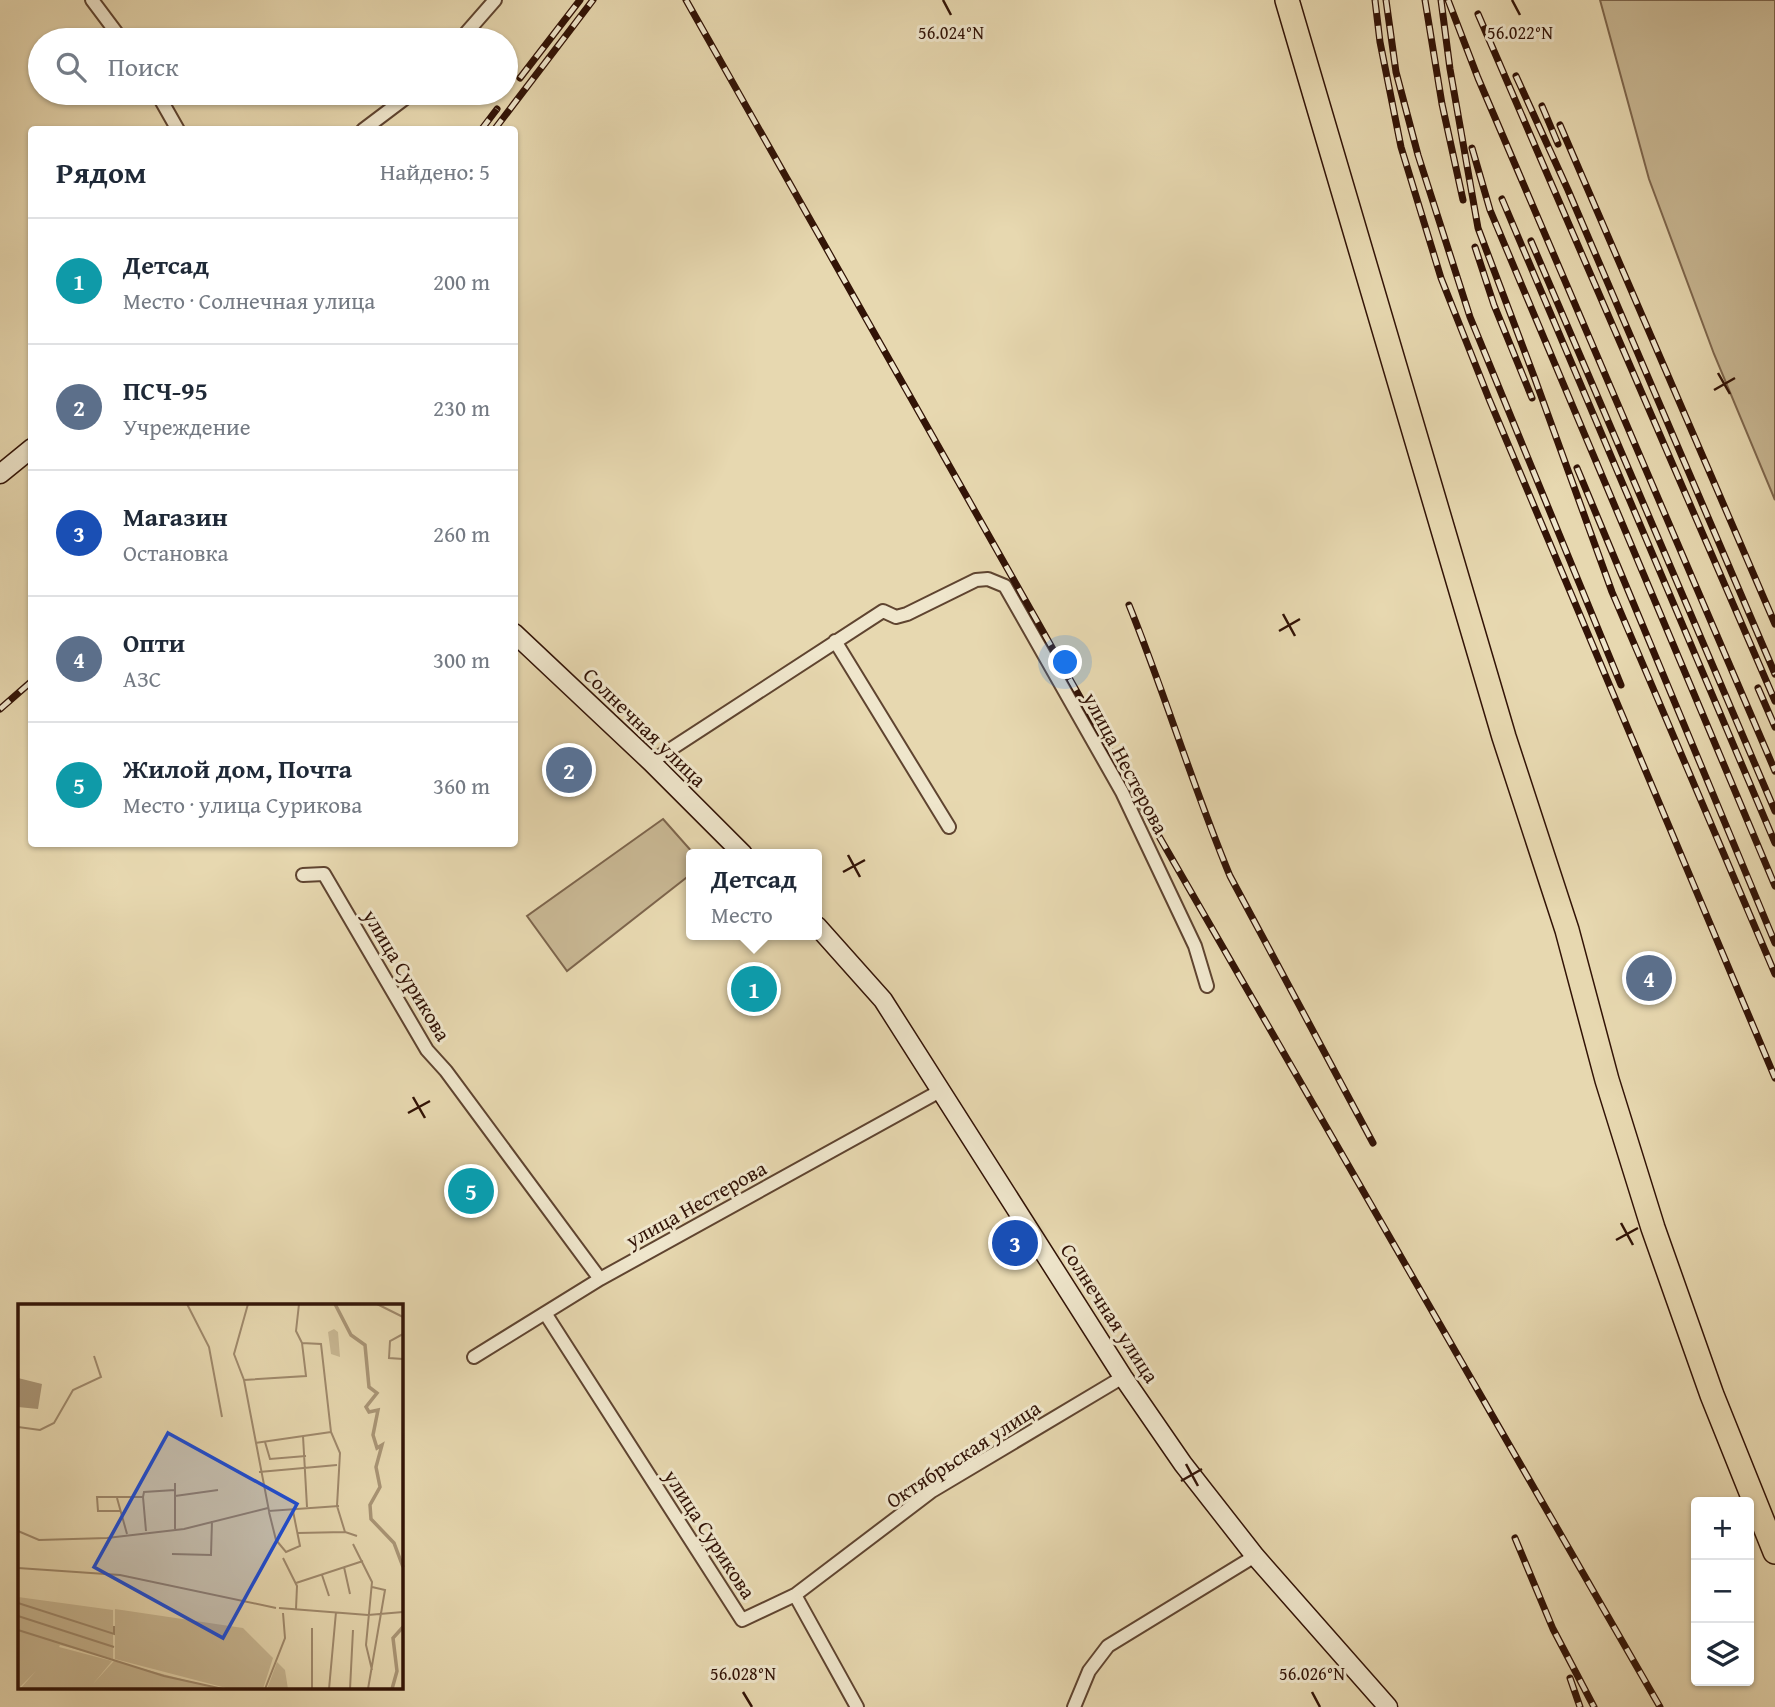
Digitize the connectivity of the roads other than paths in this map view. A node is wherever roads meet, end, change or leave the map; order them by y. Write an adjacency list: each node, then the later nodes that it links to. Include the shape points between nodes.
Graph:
1 (92, 0): 4 (street)
2 (495, 0): 5 (street)
3 (1287, 0): 25 (highway, via 1653,1228 1712,1395)
4 (113, 28)
5 (470, 28)
6 (164, 105): 8 (street)
7 (396, 105): 9 (street)
8 (176, 126)
9 (368, 126)
10 (28, 451): 11 (street)
11 (0, 474)
12 (518, 637): 14 (street, Солнечная улица)
13 (835, 641): 14 (street, улица Нестерова); 15 (street); 19 (street, улица Нестерова, via 883,611 895,617 907,614 976,580 1005,586 1122,792 1195,946)
14 (651, 762): 16 (street, Солнечная улица)
15 (949, 827)
16 (738, 849)
17 (303, 875): 21 (street, улица Сурикова, via 324,874 427,1050)
18 (822, 932): 20 (street, Солнечная улица, via 883,1000)
19 (1207, 986)
20 (940, 1091): 21 (street, улица Нестерова); 24 (street, Солнечная улица)
21 (600, 1279): 22 (street, улица Нестерова)
22 (545, 1313): 23 (street, улица Нестерова); 27 (street, улица Сурикова, via 742,1620)
23 (474, 1357)
24 (1123, 1377): 26 (street, Солнечная улица); 27 (street, Октябрьская улица, via 932,1491)
25 (1775, 1552)
26 (1255, 1556): 29 (street, via 1108,1646 1089,1671); 30 (street, Солнечная улица)
27 (795, 1595): 28 (street)
28 (857, 1707)
29 (1074, 1707)
30 (1388, 1707)

